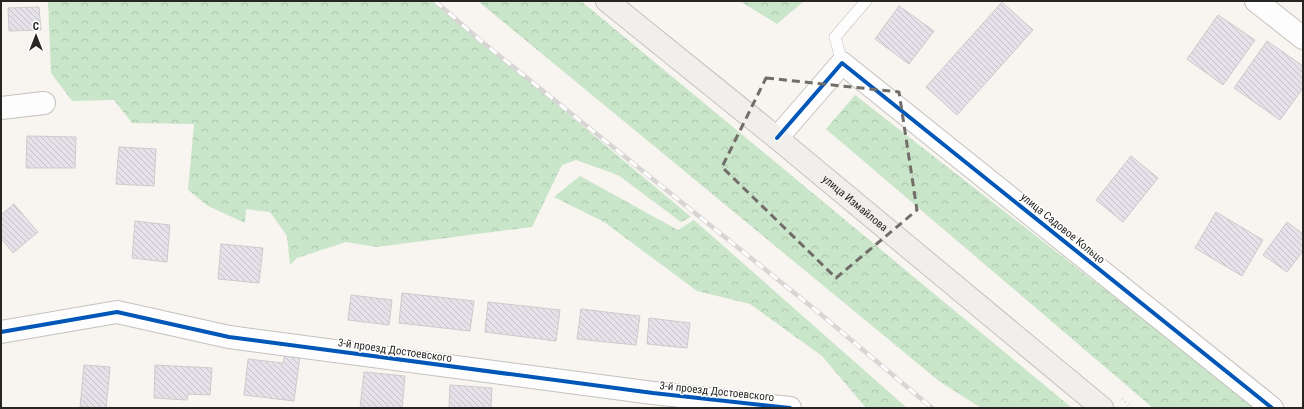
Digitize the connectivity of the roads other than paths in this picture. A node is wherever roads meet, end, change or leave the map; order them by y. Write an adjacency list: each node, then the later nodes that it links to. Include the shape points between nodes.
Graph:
1 (607, 1): 8 (main road, улица Измайлова)
2 (866, 1): 5 (lane, via 835,37)
3 (1256, 1): 4 (street)
4 (1303, 38)
5 (842, 63): 8 (street); 12 (street, улица Садовое Кольцо)
6 (44, 103): 7 (street)
7 (1, 108)
8 (776, 138): 11 (main road, улица Измайлова)
9 (1, 332): 10 (street, 3-й проезд Достоевского, via 117,312 230,337 653,393)
10 (790, 408)
11 (1102, 408)
12 (1272, 408)

